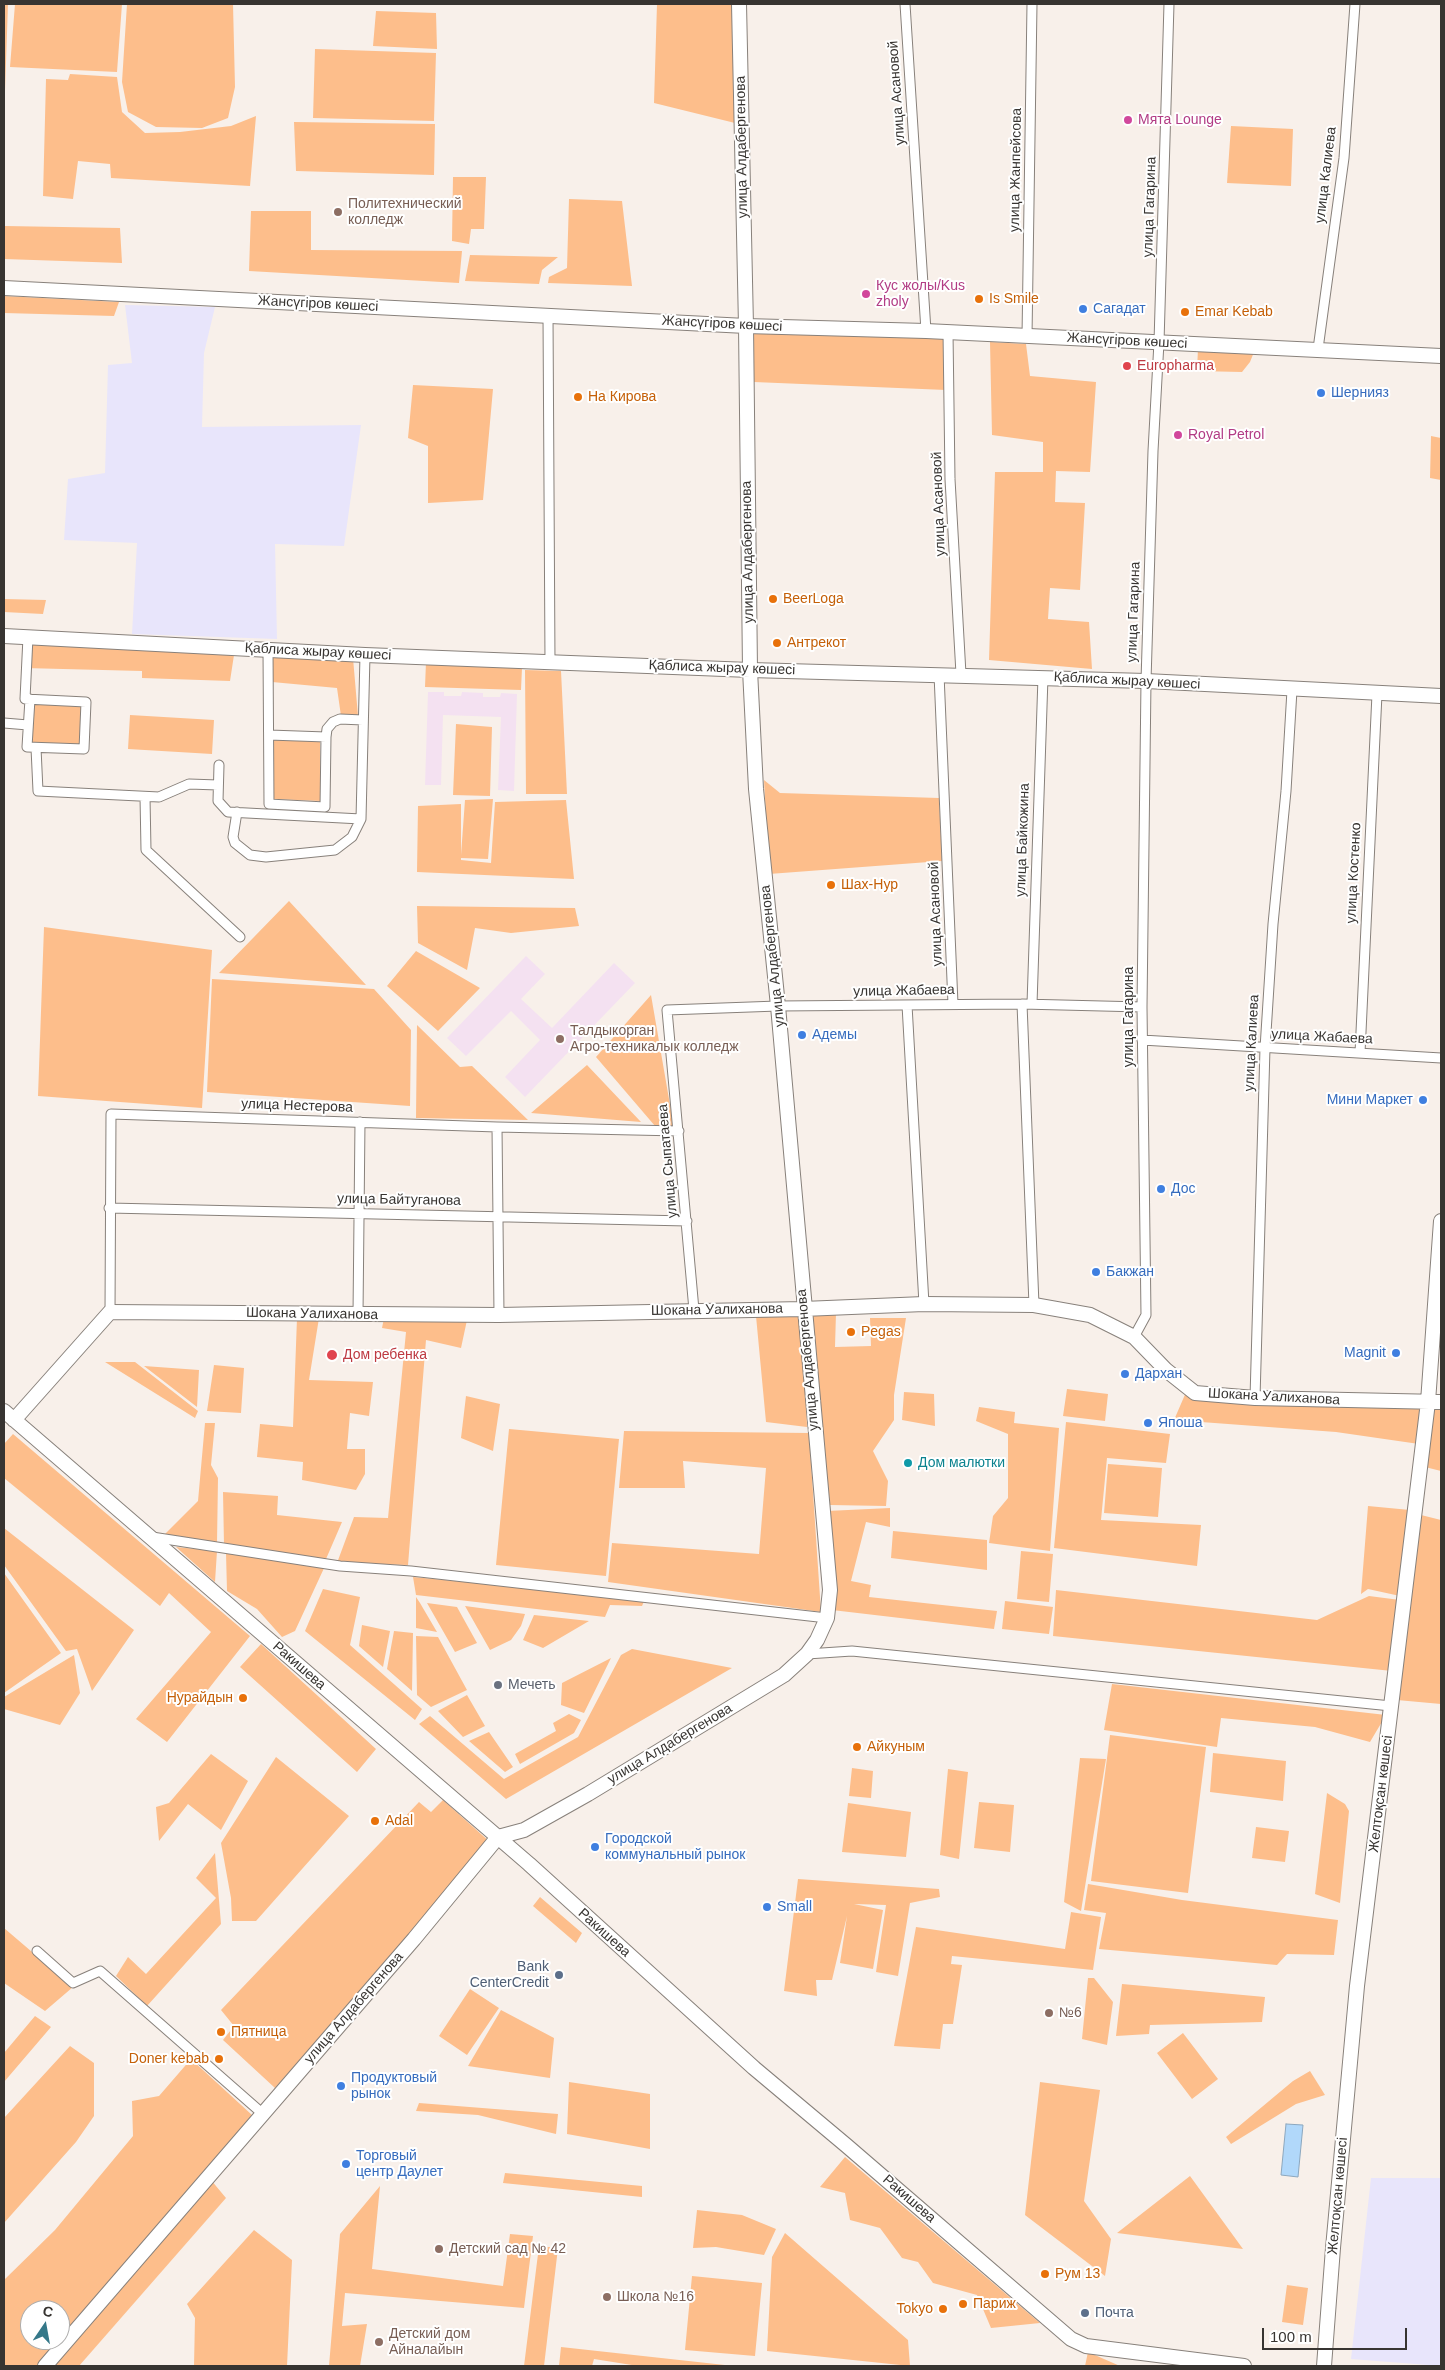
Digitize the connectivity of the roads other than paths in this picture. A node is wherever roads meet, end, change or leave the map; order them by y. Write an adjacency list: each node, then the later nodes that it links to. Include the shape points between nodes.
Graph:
1 (739, 4): 8 (street, улица Алдабергенова)
2 (905, 4): 9 (street, улица Асановой)
3 (1032, 4): 11 (street, улица Жанпейсова)
4 (1169, 4): 12 (street, улица Гагарина)
5 (1355, 4): 13 (street, улица Калиева, via 1344,158)
6 (4, 288): 7 (street, Жансүгіров көшесі)
7 (548, 315): 8 (street, Жансүгіров көшесі); 19 (street)
8 (746, 326): 9 (street, Жансүгіров көшесі); 20 (street, улица Алдабергенова)
9 (926, 331): 10 (street, Жансүгіров көшесі)
10 (948, 332): 11 (street, Жансүгіров көшесі); 22 (street, улица Асановой, via 950,479)
11 (1027, 336): 12 (street, Жансүгіров көшесі)
12 (1159, 342): 13 (street, Жансүгіров көшесі); 24 (street, улица Гагарина)
13 (1318, 350): 14 (street, Жансүгіров көшесі)
14 (1441, 356)
15 (4, 636): 16 (street, Қаблиса жырау көшесі)
16 (28, 637): 17 (street, Қаблиса жырау көшесі); 28 (street, via 25,699)
17 (268, 650): 18 (street, Қаблиса жырау көшесі); 32 (street)
18 (365, 655): 19 (street, Қаблиса жырау көшесі); 29 (street)
19 (550, 662): 20 (street, Қаблиса жырау көшесі)
20 (750, 670): 21 (street, Қаблиса жырау көшесі); 45 (street, улица Алдабергенова, via 756,789)
21 (939, 674): 22 (street, Қаблиса жырау көшесі); 41 (street, улица Асановой)
22 (961, 674): 23 (street, Қаблиса жырау көшесі)
23 (1043, 677): 24 (street, Қаблиса жырау көшесі); 43 (street, улица Байкожина)
24 (1146, 681): 25 (street, Қаблиса жырау көшесі); 46 (street, улица Гагарина)
25 (1292, 690): 26 (street, Қаблиса жырау көшесі); 49 (street, улица Калиева)
26 (1377, 694): 27 (street, Қаблиса жырау көшесі); 50 (street, улица Костенко)
27 (1441, 696)
28 (30, 699): 31 (street); 34 (street, via 86,702 84,749)
29 (363, 720): 33 (street, via 340,719 333,722); 39 (street)
30 (4, 723): 31 (street)
31 (28, 726): 34 (street, via 27,747)
32 (269, 735): 33 (street); 33 (street, via 269,804 325,807)
33 (326, 737)
34 (36, 748): 37 (street, via 38,791)
35 (219, 765): 36 (street)
36 (218, 785): 37 (street, via 188,784 159,798); 38 (street, via 218,801 228,812)
37 (145, 797): 40 (street, via 146,850)
38 (238, 812): 39 (street); 39 (street, via 233,837 235,843 250,855 266,857 335,850 352,837)
39 (361, 820)
40 (240, 937)
41 (954, 1004): 42 (street, улица Жабаева); 44 (street, улица Жабаева)
42 (1022, 1004): 43 (street, улица Жабаева); 61 (street)
43 (1032, 1004): 46 (street, улица Жабаева)
44 (907, 1005): 45 (street, улица Жабаева); 60 (street)
45 (778, 1006): 47 (street, улица Жабаева); 62 (street, улица Алдабергенова)
46 (1142, 1007): 48 (street, улица Гагарина)
47 (667, 1010): 54 (street, улица Сыпатаева)
48 (1142, 1040): 49 (street, улица Жабаева); 67 (street, улица Гагарина, via 1146,1315)
49 (1265, 1048): 50 (street, улица Жабаева); 68 (street, улица Калиева)
50 (1360, 1052): 51 (street, улица Жабаева)
51 (1441, 1058)
52 (360, 1122): 53 (street, улица Нестерова); 55 (street, улица Нестерова, via 111,1114); 56 (street)
53 (497, 1127): 54 (street, улица Нестерова); 57 (street)
54 (679, 1131): 58 (street, улица Сыпатаева)
55 (109, 1208): 56 (street, улица Байтуганова); 64 (street, улица Нестерова)
56 (359, 1213): 57 (street, улица Байтуганова); 65 (street)
57 (498, 1216): 58 (street, улица Байтуганова); 66 (street)
58 (687, 1221): 63 (street, улица Сыпатаева)
59 (1441, 1222): 69 (street, Желтоқсан көшесі)
60 (924, 1304): 61 (street, Шокана Уалиханова); 62 (street, Шокана Уалиханова)
61 (1034, 1305): 67 (street, Шокана Уалиханова, via 1090,1315)
62 (804, 1309): 63 (street, Шокана Уалиханова); 72 (street, улица Алдабергенова, via 830,1590)
63 (694, 1310): 66 (street, Шокана Уалиханова)
64 (110, 1312): 65 (street, Шокана Уалиханова); 70 (street)
65 (358, 1314): 66 (street, Шокана Уалиханова)
66 (499, 1315)
67 (1134, 1337): 68 (street, Шокана Уалиханова, via 1166,1370 1194,1392)
68 (1255, 1398): 69 (street, Шокана Уалиханова)
69 (1435, 1402): 74 (street, Желтоқсан көшесі)
70 (9, 1415): 71 (street, Ракишева)
71 (149, 1537): 72 (street, via 340,1566 411,1571); 75 (street, Ракишева)
72 (826, 1618): 73 (street, улица Алдабергенова)
73 (807, 1654): 74 (street, via 852,1651); 75 (street, улица Алдабергенова, via 784,1674 588,1794 524,1830)
74 (1391, 1706): 80 (street, Желтоқсан көшесі, via 1357,1986)
75 (498, 1837): 77 (street, улица Алдабергенова, via 419,1934); 79 (street, Ракишева, via 754,2068 1071,2339 1086,2346)
76 (37, 1952): 77 (street, via 73,1983 100,1971)
77 (263, 2114): 78 (street, улица Алдабергенова)
78 (45, 2366)
79 (1244, 2366)
80 (1324, 2366)

